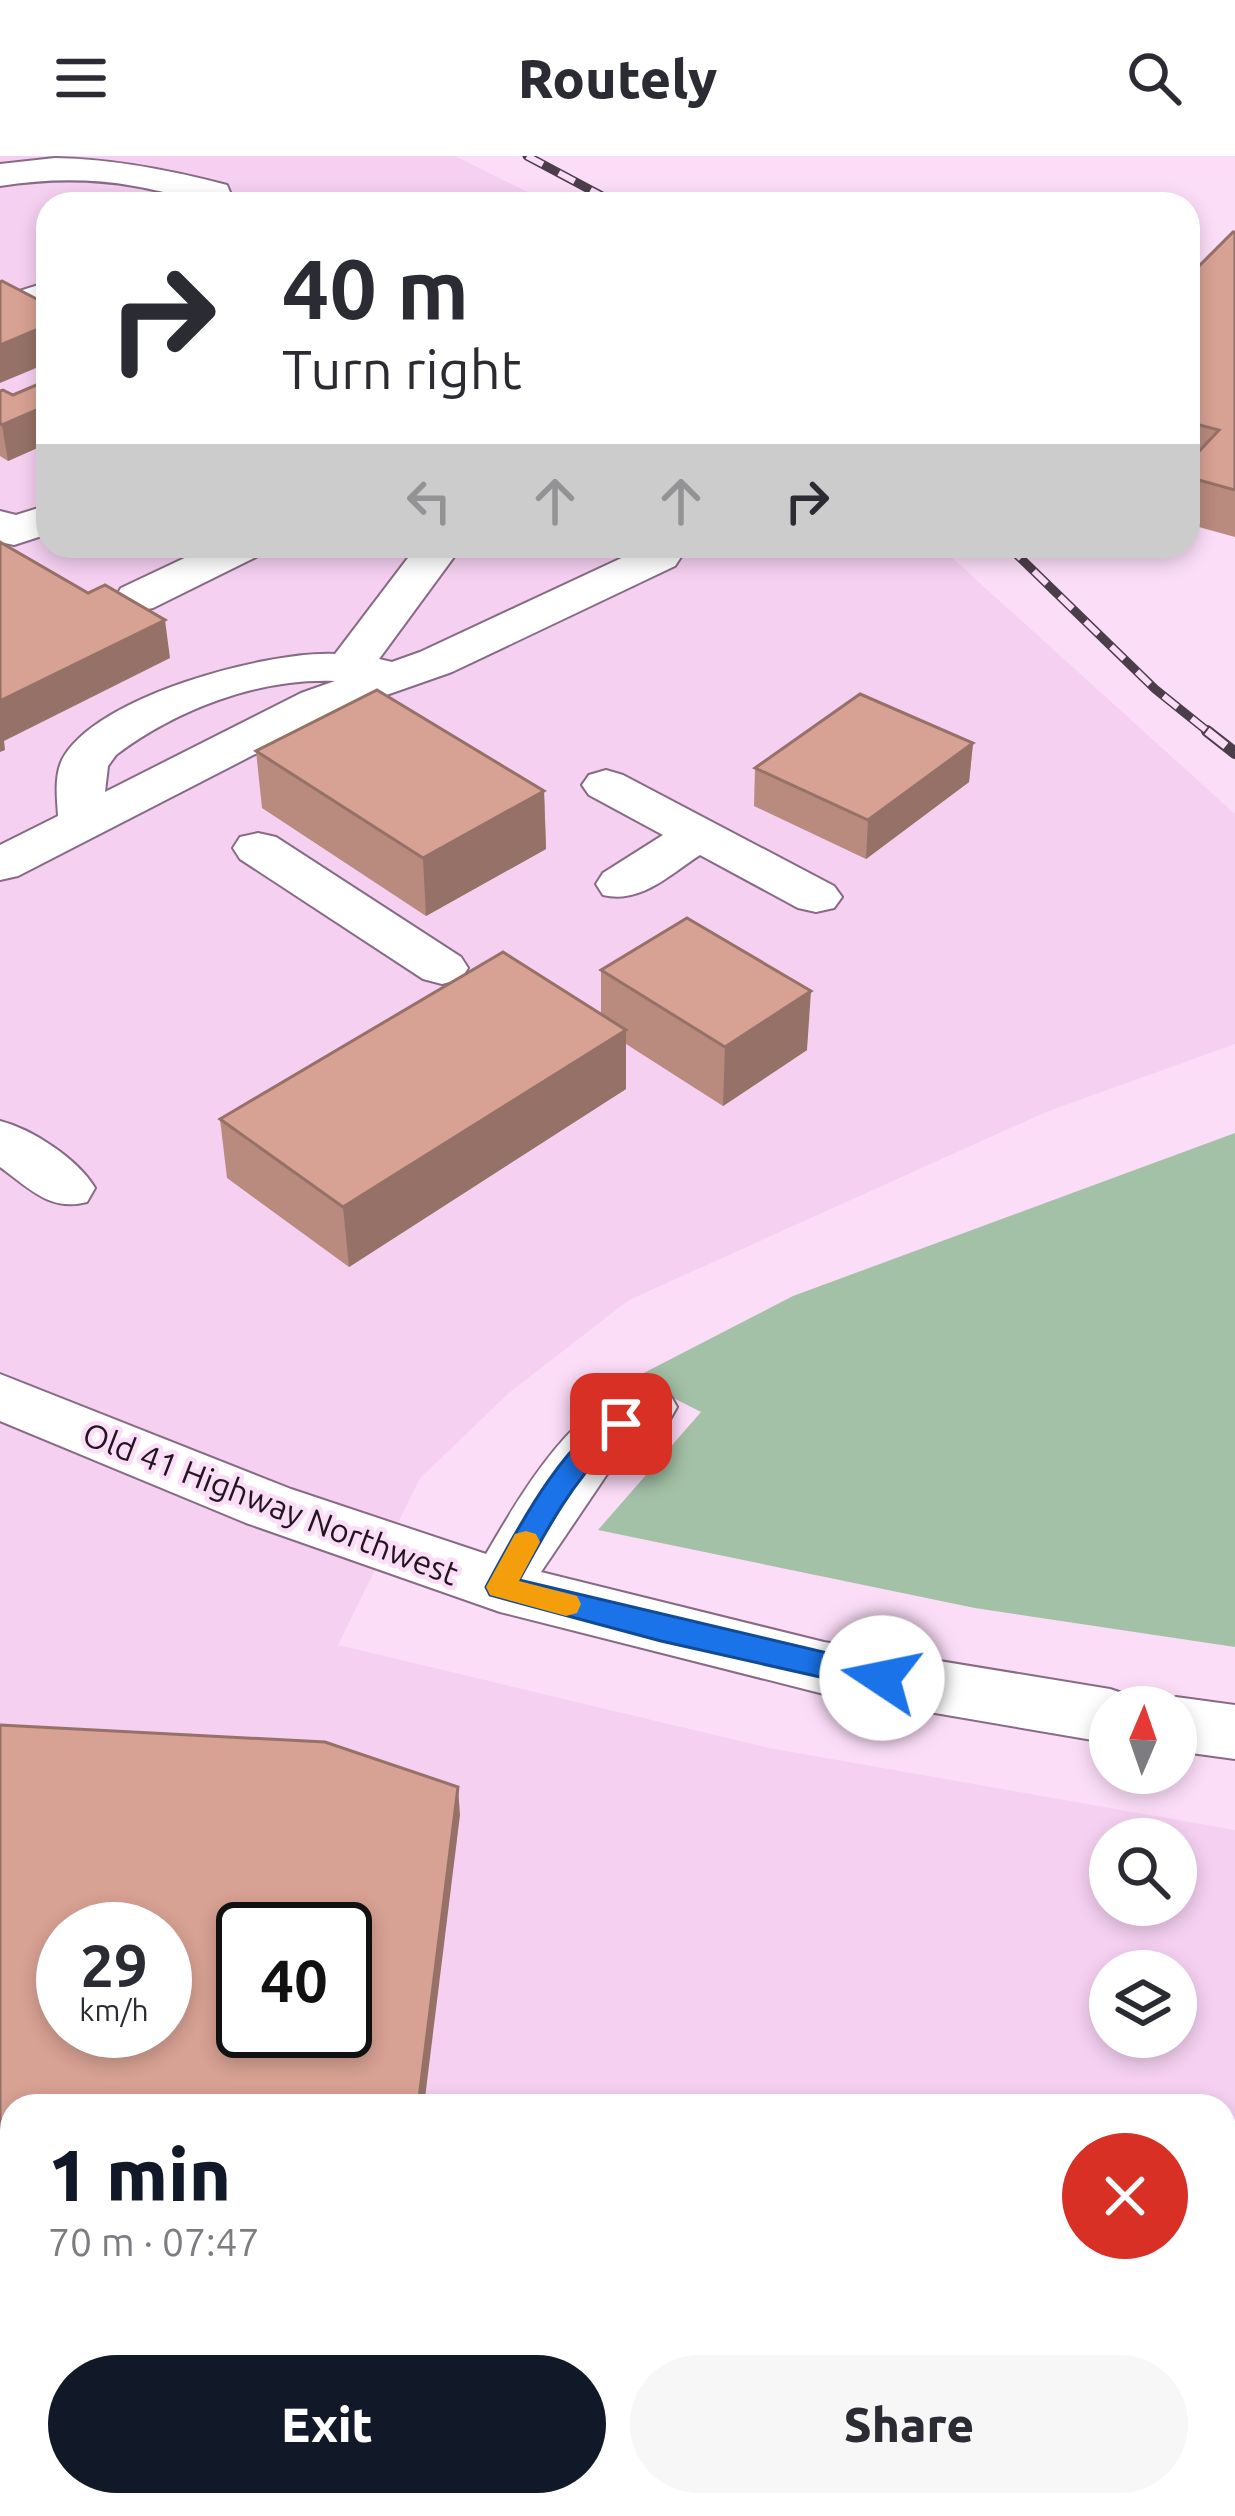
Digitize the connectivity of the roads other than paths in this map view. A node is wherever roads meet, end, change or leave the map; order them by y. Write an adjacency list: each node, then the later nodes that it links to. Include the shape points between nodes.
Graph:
1 (50, 161): 2 (street); 3 (street); 4 (street)
2 (0, 175)
3 (0, 188)
4 (210, 192)
5 (36, 298): 6 (street)
6 (0, 310)
7 (36, 523): 8 (street, via 14,532)
8 (0, 524)
9 (220, 558): 12 (street)
10 (431, 558): 13 (street)
11 (657, 558): 14 (street)
12 (137, 598)
13 (348, 668): 14 (street); 16 (street, via 263,668 212,684 101,742 83,774)
14 (425, 679): 16 (street, via 318,704)
15 (606, 785): 17 (street)
16 (83, 822): 19 (street)
17 (698, 834): 20 (street); 21 (street)
18 (258, 848): 22 (street)
19 (0, 865)
20 (621, 884)
21 (816, 896)
22 (442, 968)
23 (0, 1139): 24 (street)
24 (67, 1188)
25 (0, 1396): 27 (street, Old 41 Highway Northwest, via 326,1530)
26 (646, 1407): 27 (street, via 596,1442)
27 (500, 1587): 28 (street, Old 41 Highway Northwest, via 841,1671)
28 (1089, 1712)
29 (1197, 1727): 30 (street)
30 (1235, 1732)

